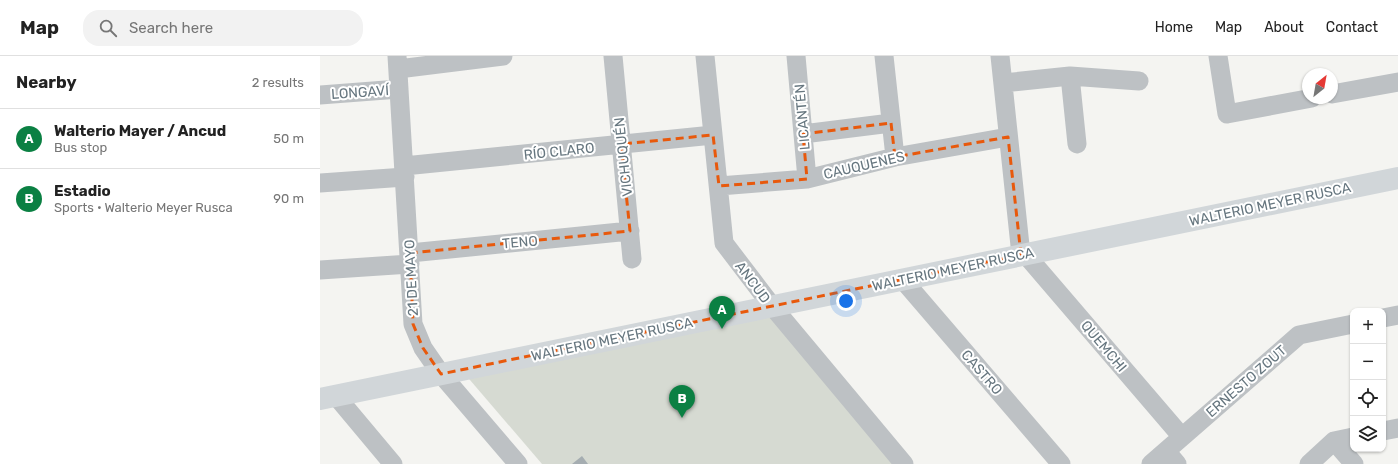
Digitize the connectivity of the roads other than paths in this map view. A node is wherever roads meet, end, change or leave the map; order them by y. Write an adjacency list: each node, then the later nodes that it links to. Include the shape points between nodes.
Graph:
1 (503, 56): 8 (street, LONGAVÍ)
2 (613, 56): 21 (street, VICHUQUÉN)
3 (705, 56): 19 (street, ANCUD)
4 (796, 56): 18 (street, LICANTÉN)
5 (884, 56): 17 (street)
6 (1000, 56): 12 (street)
7 (1218, 56): 16 (street, via 1227,114)
8 (397, 62): 13 (street, 21 DE MAYO)
9 (1070, 76): 10 (street); 12 (street); 22 (street)
10 (1139, 81)
11 (1398, 82): 14 (street)
12 (1003, 83): 20 (street)
13 (399, 89): 15 (street, LONGAVÍ); 24 (street, 21 DE MAYO)
14 (1338, 93)
15 (320, 95)
16 (1302, 100)
17 (892, 123): 18 (street); 23 (street)
18 (803, 134): 26 (street, LICANTÉN)
19 (713, 135): 21 (street, RÍO CLARO); 28 (street, ANCUD)
20 (1008, 136): 23 (street, CAUQUENES); 30 (street)
21 (621, 144): 24 (street, RÍO CLARO); 29 (street, VICHUQUÉN)
22 (1077, 144)
23 (895, 156): 26 (street, CAUQUENES)
24 (404, 172): 27 (street, RÍO CLARO); 31 (street, 21 DE MAYO)
25 (1398, 178): 30 (street, WALTERIO MEYER RUSCA)
26 (808, 179): 28 (street, CAUQUENES)
27 (320, 183)
28 (719, 186): 35 (street, ANCUD, via 724,243)
29 (630, 232): 31 (street, TENO); 32 (street, VICHUQUÉN)
30 (1023, 255): 34 (street, WALTERIO MEYER RUSCA); 43 (street, QUEMCHI)
31 (410, 258): 33 (street, TENO); 39 (street, 21 DE MAYO, via 413,324 423,348)
32 (632, 259)
33 (320, 270)
34 (903, 280): 35 (street, WALTERIO MEYER RUSCA); 50 (street, CASTRO)
35 (772, 306): 39 (street, WALTERIO MEYER RUSCA); 49 (street, ANCUD)
36 (1398, 315): 37 (street)
37 (1386, 317)
38 (1350, 325): 43 (street, ERNESTO ZOUT, via 1299,335)
39 (441, 374): 40 (street, WALTERIO MEYER RUSCA); 48 (street, 21 DE MAYO)
40 (328, 397): 47 (street)
41 (1398, 428): 42 (street)
42 (1386, 430)
43 (1182, 437): 46 (street, ERNESTO ZOUT)
44 (1350, 438): 45 (street)
45 (1334, 441): 52 (street); 53 (street)
46 (1172, 457): 51 (street, ERNESTO ZOUT)
47 (393, 464)
48 (518, 464)
49 (904, 464)
50 (1061, 464)
51 (1151, 464)
52 (1309, 464)
53 (1354, 464)

